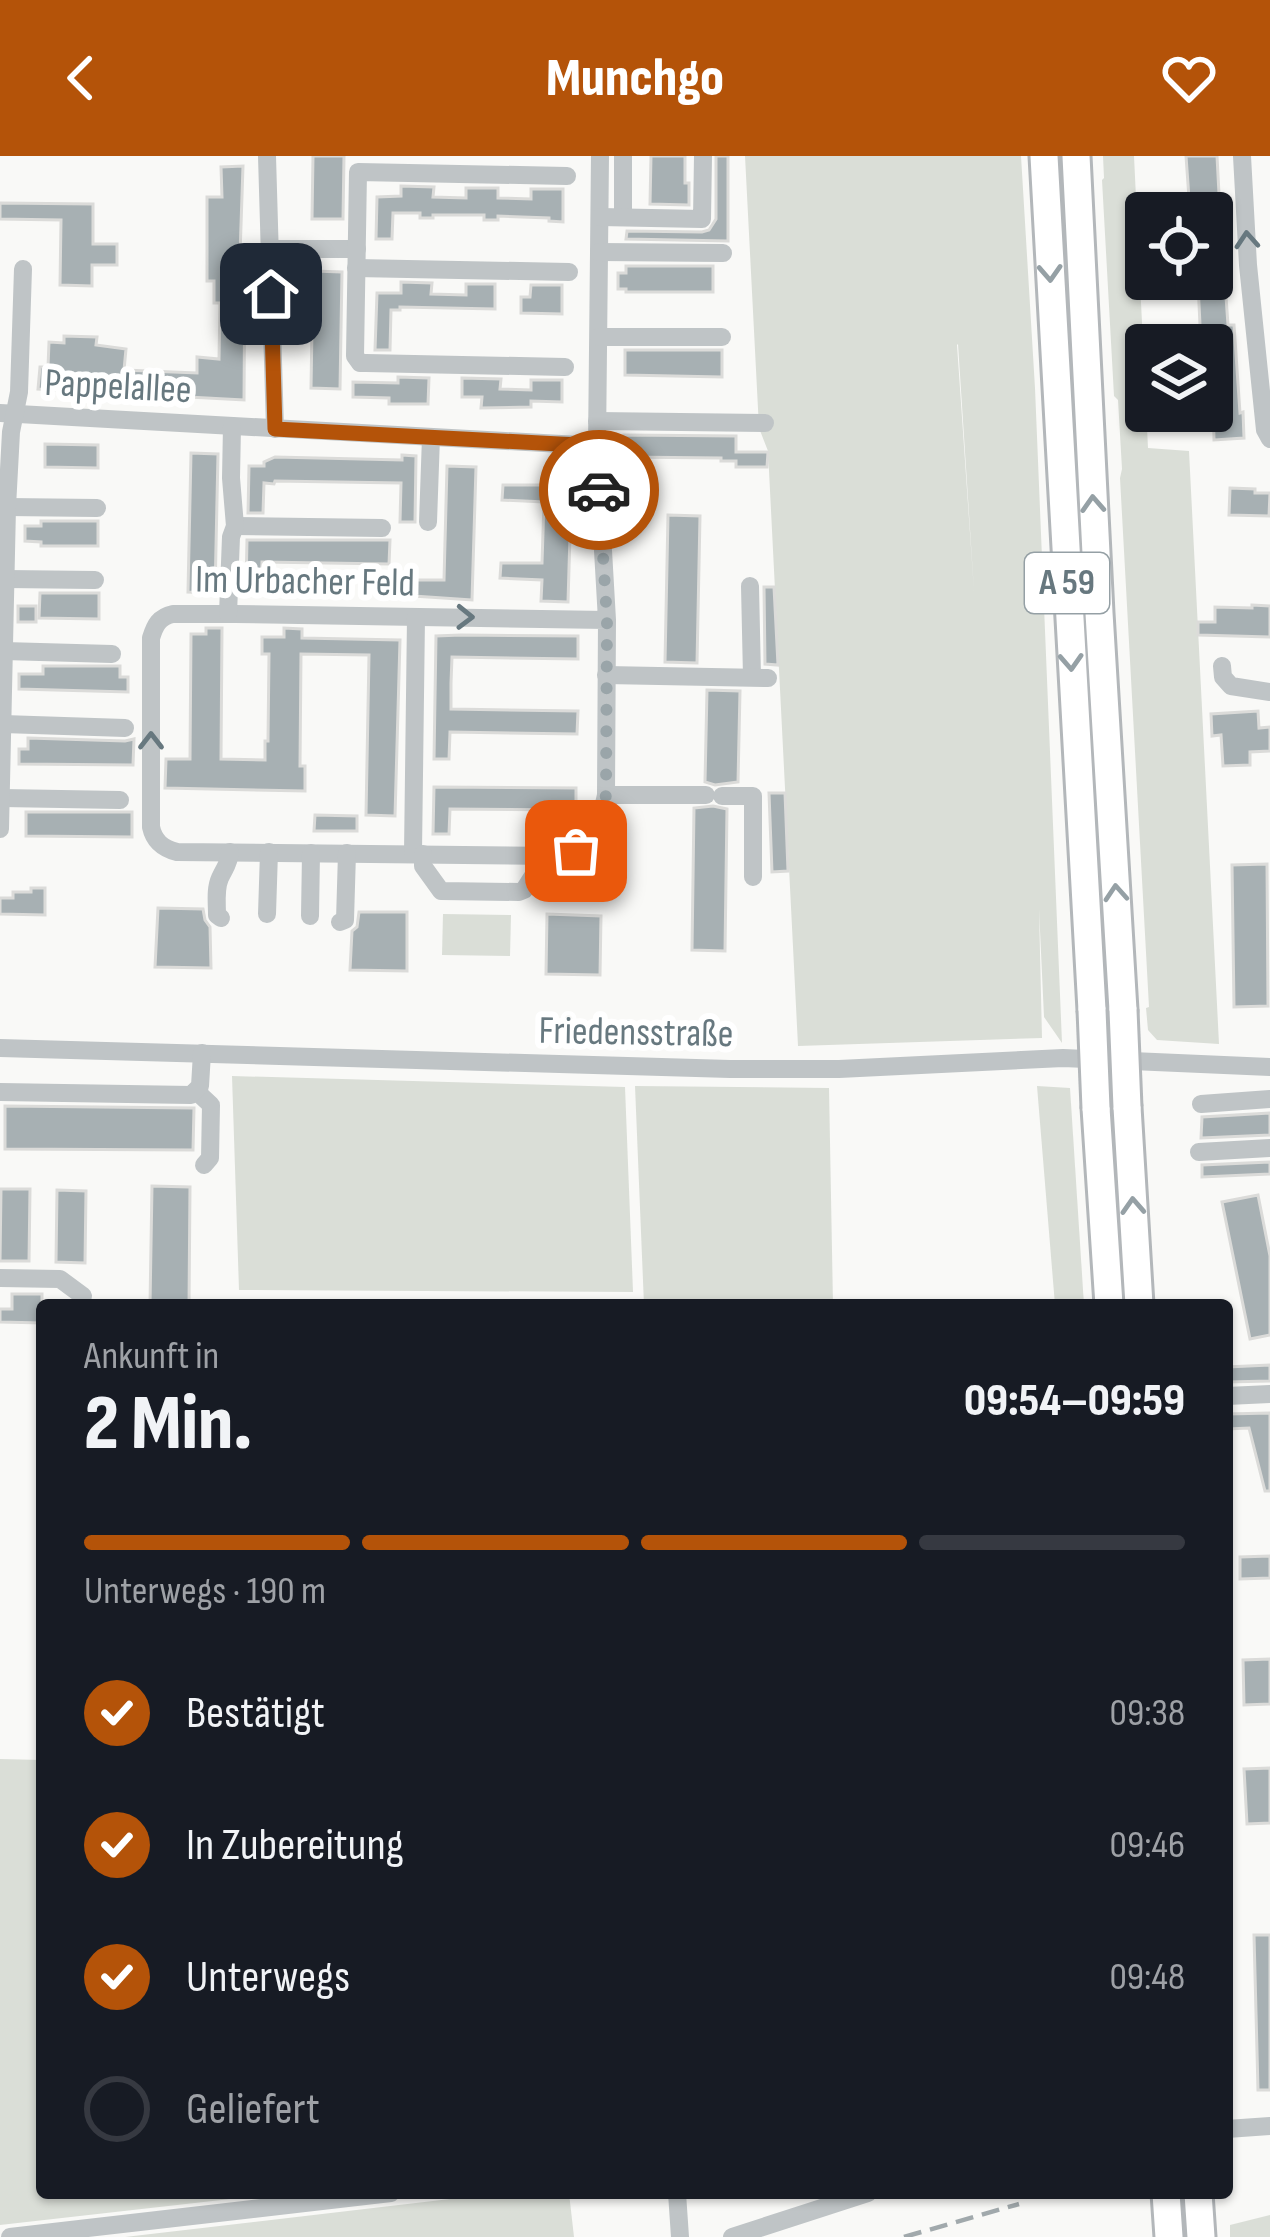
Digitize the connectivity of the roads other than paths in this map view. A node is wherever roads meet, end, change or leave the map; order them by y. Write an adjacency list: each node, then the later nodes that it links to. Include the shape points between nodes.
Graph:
1 (267, 156): 11 (street)
2 (600, 156): 9 (street)
3 (623, 156): 10 (street)
4 (703, 156): 10 (street, via 702,218)
5 (1044, 156): 74 (highway, A 59, one-way to 74, bridge)
6 (1076, 156): 75 (highway, A 59, one-way to 6, bridge)
7 (1242, 156): 17 (street, one-way to 7)
8 (566, 176): 14 (street, via 358,172)
9 (600, 217): 10 (street); 12 (street)
10 (623, 217)
11 (269, 249): 14 (street); 25 (street)
12 (599, 252): 13 (street); 18 (street)
13 (723, 254)
14 (356, 258): 16 (street); 20 (street, via 360,363)
15 (23, 269): 21 (street, via 19,392)
16 (568, 272)
17 (1260, 294): 27 (street)
18 (599, 337): 19 (street); 22 (street)
19 (722, 337)
20 (565, 368)
21 (8, 414): 24 (street, Pappelallee); 29 (street)
22 (597, 421): 23 (street); 28 (street)
23 (765, 424)
24 (232, 426): 25 (street, Pappelallee); 32 (street, Pappelallee)
25 (275, 429): 26 (street, Pappelallee)
26 (431, 437): 28 (street, Pappelallee); 31 (street)
27 (1270, 439)
28 (597, 446): 39 (street)
29 (8, 507): 30 (street); 34 (street)
30 (97, 508)
31 (428, 522)
32 (235, 526): 33 (street); 37 (street, Pappelallee)
33 (382, 528)
34 (6, 579): 35 (street); 40 (street)
35 (95, 580)
36 (750, 586): 43 (street, via 760,678)
37 (228, 614): 38 (street, Im Urbacher Feld); 51 (street, Im Urbacher Feld, one-way to 37, via 176,852 158,843 151,827 154,627 173,614)
38 (416, 616): 39 (street, Im Urbacher Feld, one-way to 39); 55 (street)
39 (607, 620): 43 (street)
40 (4, 652): 41 (street); 45 (street)
41 (112, 654)
42 (1222, 667): 44 (street, via 1231,686)
43 (606, 675): 47 (street)
44 (1270, 692)
45 (3, 724): 46 (street); 48 (street)
46 (125, 728)
47 (606, 795): 56 (street, via 592,837 576,851); 57 (street, via 753,796)
48 (2, 798): 49 (street); 50 (street)
49 (119, 800)
50 (0, 829)
51 (230, 852): 52 (street); 60 (street, via 217,888)
52 (269, 852): 53 (street); 58 (street)
53 (311, 853): 54 (street); 59 (street)
54 (347, 853): 55 (street); 61 (street)
55 (418, 854): 56 (street); 56 (street, via 442,891 519,892)
56 (545, 856)
57 (753, 877)
58 (267, 914)
59 (310, 916)
60 (221, 918)
61 (340, 922)
62 (0, 1048): 63 (street, Friedensstraße)
63 (202, 1053): 64 (street, Friedensstraße, via 730,1069 1063,1058); 65 (street)
64 (1270, 1067)
65 (196, 1091): 66 (street); 71 (street, via 211,1105)
66 (0, 1092)
67 (1270, 1100): 68 (street)
68 (1201, 1104)
69 (1270, 1148): 70 (street)
70 (1199, 1153)
71 (204, 1166)
72 (0, 1278): 73 (street, via 60,1280)
73 (83, 1296)
74 (1108, 1299)
75 (1138, 1299)
76 (1270, 1394): 77 (street)
77 (1233, 1396)
78 (1270, 2126): 79 (street)
79 (1233, 2128)
80 (340, 2199): 85 (street)
81 (677, 2199): 86 (street)
82 (839, 2199): 87 (street)
83 (1166, 2199): 88 (highway)
84 (1198, 2199): 89 (highway)
85 (10, 2237)
86 (680, 2237)
87 (732, 2237)
88 (1169, 2237)
89 (1201, 2237)

